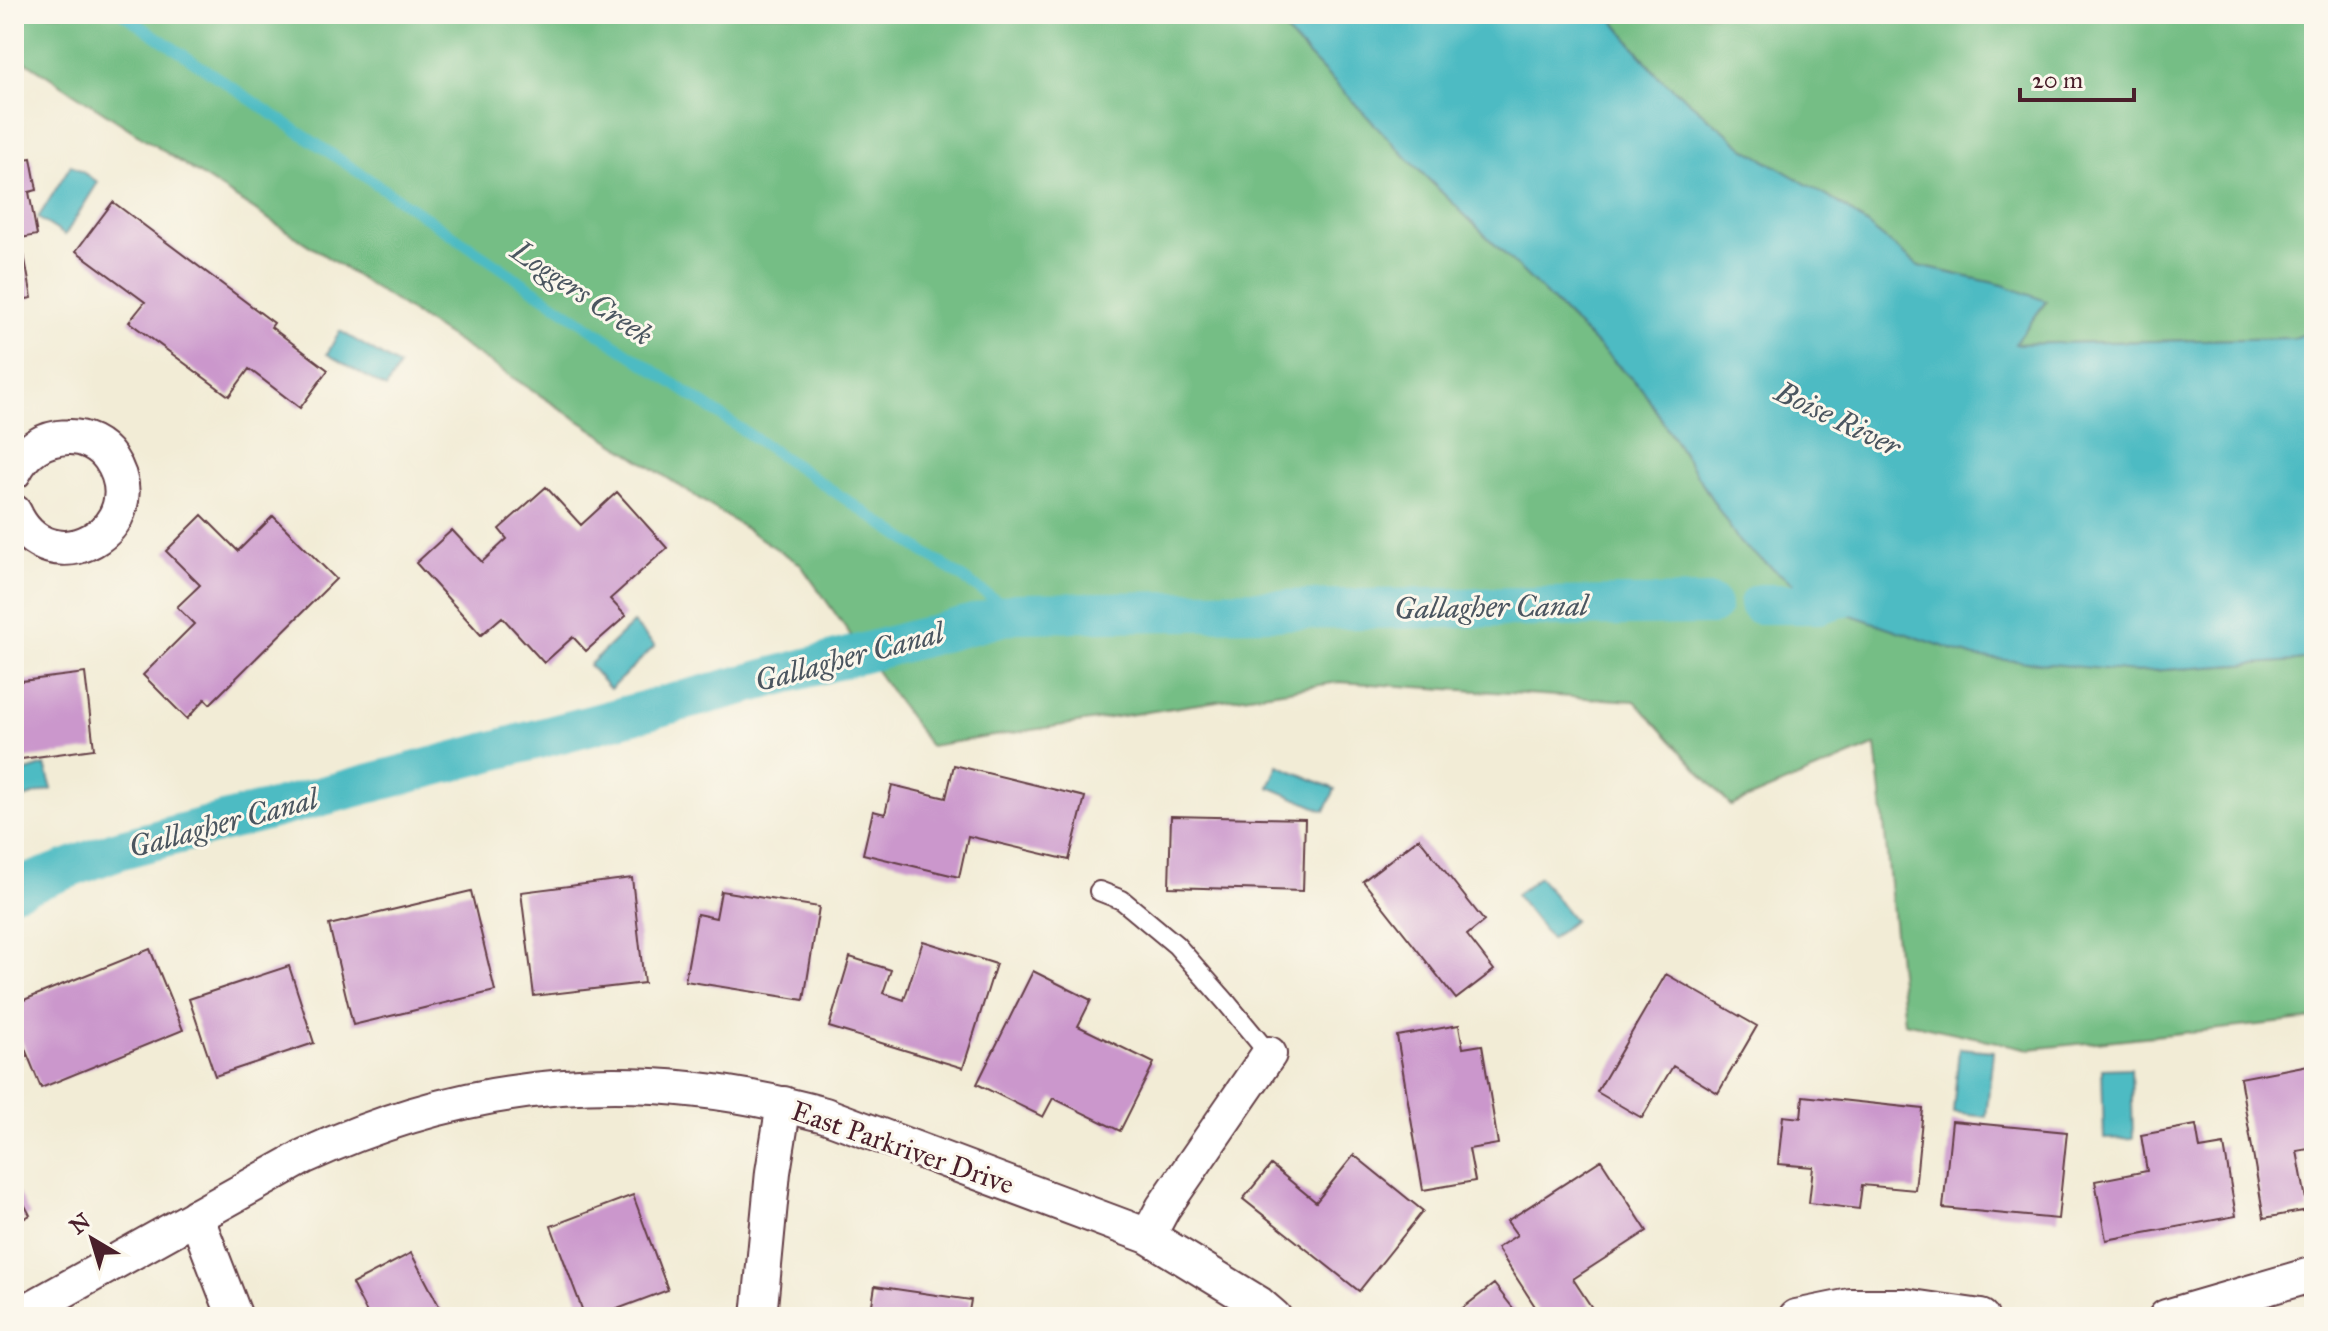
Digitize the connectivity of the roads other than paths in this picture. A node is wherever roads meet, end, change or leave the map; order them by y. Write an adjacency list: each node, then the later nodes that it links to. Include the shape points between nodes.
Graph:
1 (14, 470): 2 (street, via 39,443 75,437 107,454 122,487 114,522 85,545 48,546 19,524)
2 (14, 512)
3 (1099, 891): 4 (lane, via 1122,900 1176,945)
4 (1269, 1054): 7 (street)
5 (784, 1104): 6 (street, East Parkriver Drive, via 650,1085 517,1091 429,1109 345,1138); 7 (street, East Parkriver Drive); 11 (street)
6 (196, 1216): 9 (street, East Parkriver Drive); 10 (street)
7 (1148, 1236): 12 (street, East Parkriver Drive)
8 (2314, 1274): 15 (street)
9 (16, 1317)
10 (235, 1317)
11 (759, 1317)
12 (1274, 1317)
13 (1796, 1317): 14 (street, via 1850,1306 1905,1306)
14 (1981, 1317)
15 (2166, 1317)

